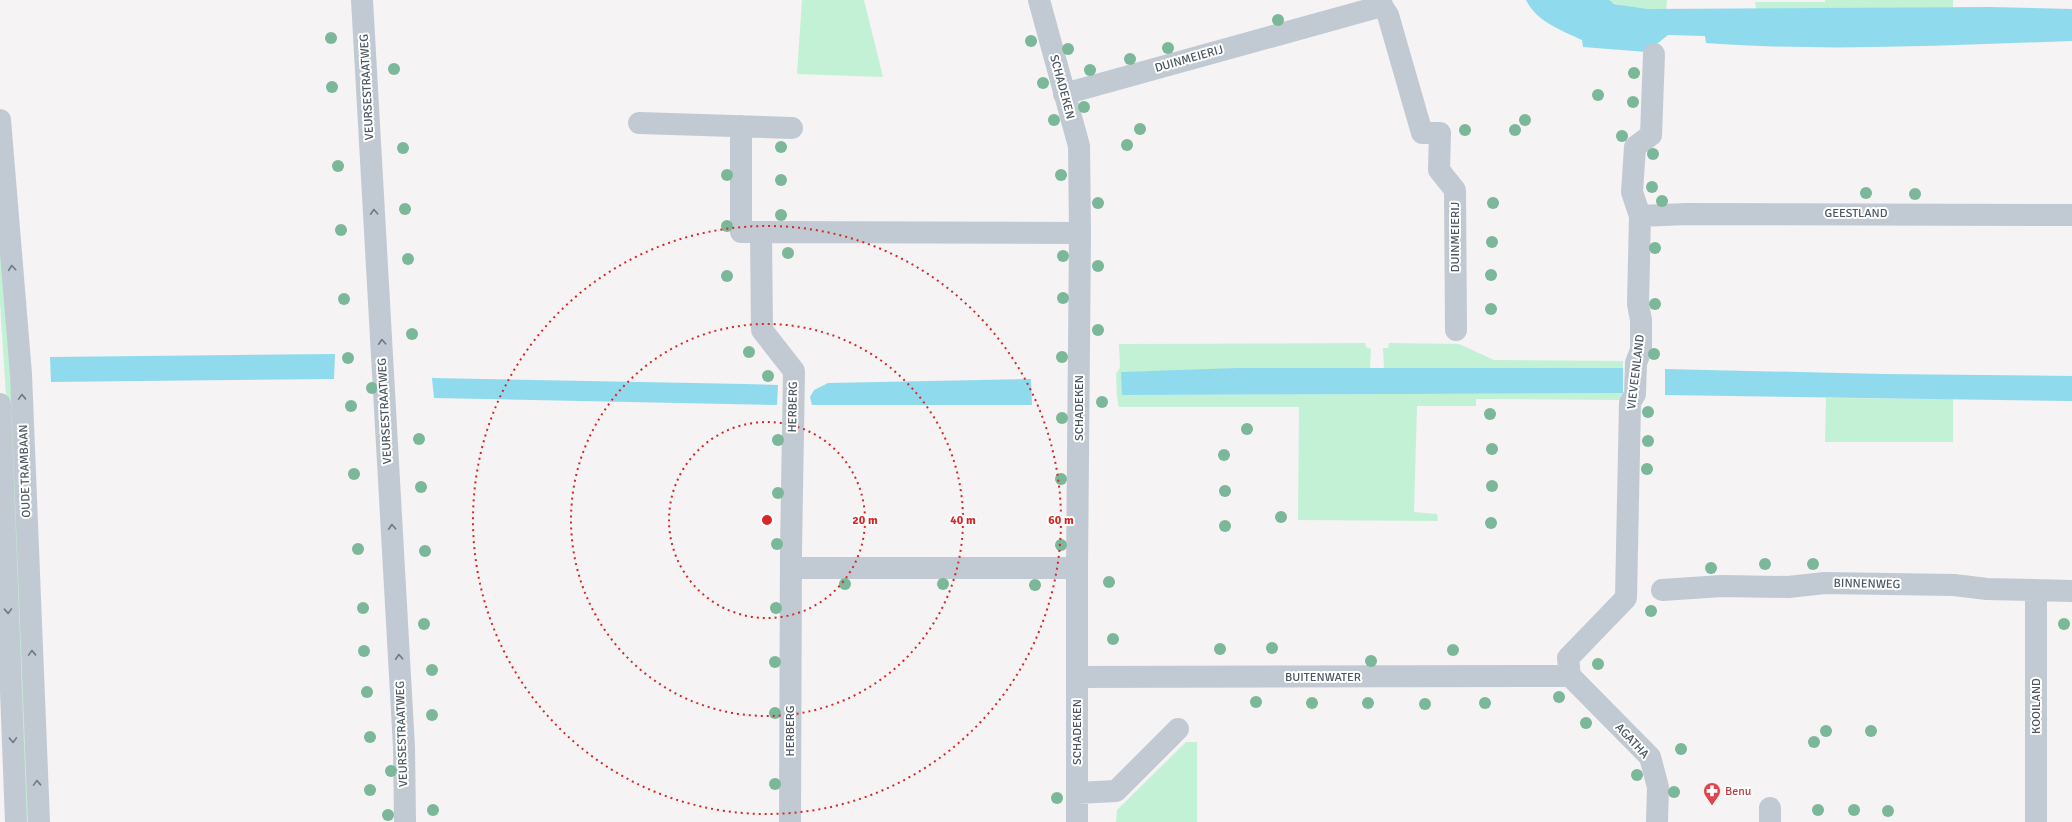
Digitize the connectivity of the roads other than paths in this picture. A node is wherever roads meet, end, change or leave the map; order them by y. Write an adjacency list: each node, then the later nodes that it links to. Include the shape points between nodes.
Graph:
1 (362, 0): 27 (street, VEURSESTRAATWEG, one-way to 1, via 404,739)
2 (1039, 0): 5 (street, SCHADEKEN)
3 (1382, 3): 5 (street, DUINMEIERIJ); 14 (street, DUINMEIERIJ, via 1388,15 1422,133 1440,133 1439,170 1456,190)
4 (1654, 54): 11 (street, VIEVEENLAND, via 1651,135 1635,147 1632,192)
5 (1064, 94): 13 (street, SCHADEKEN, via 1079,146)
6 (0, 120): 26 (street, OUDE TRAMBAAN, one-way to 6, via 21,374)
7 (639, 123): 8 (street)
8 (741, 126): 9 (street); 12 (street, via 741,232)
9 (792, 128)
10 (2072, 215): 11 (street, GEESTLAND)
11 (1640, 216): 21 (street, VIEVEENLAND, via 1638,304 1641,350 1636,363 1635,394 1630,403 1626,598 1568,658)
12 (761, 232): 13 (street); 16 (street, HERBERG, via 762,330 794,371)
13 (1080, 233): 17 (street, SCHADEKEN)
14 (1456, 330)
15 (0, 404): 25 (street, OUDE TRAMBAAN, one-way to 25)
16 (791, 568): 17 (street); 28 (street, HERBERG)
17 (1077, 568): 22 (street, SCHADEKEN)
18 (1662, 590): 19 (street, BINNENWEG, via 1722,586 1788,587 1824,583 1954,585)
19 (2036, 590): 20 (street, BINNENWEG); 31 (street, KOOILAND)
20 (2072, 591)
21 (1570, 676): 22 (street, BUITENWATER); 30 (street, AGATHA, via 1650,757 1658,787)
22 (1077, 677): 24 (street, SCHADEKEN)
23 (1178, 729): 24 (street, via 1116,791)
24 (1077, 793): 29 (street, SCHADEKEN)
25 (16, 822)
26 (39, 822)
27 (404, 822)
28 (790, 822)
29 (1076, 822)
30 (1657, 822)
31 (2036, 822)

